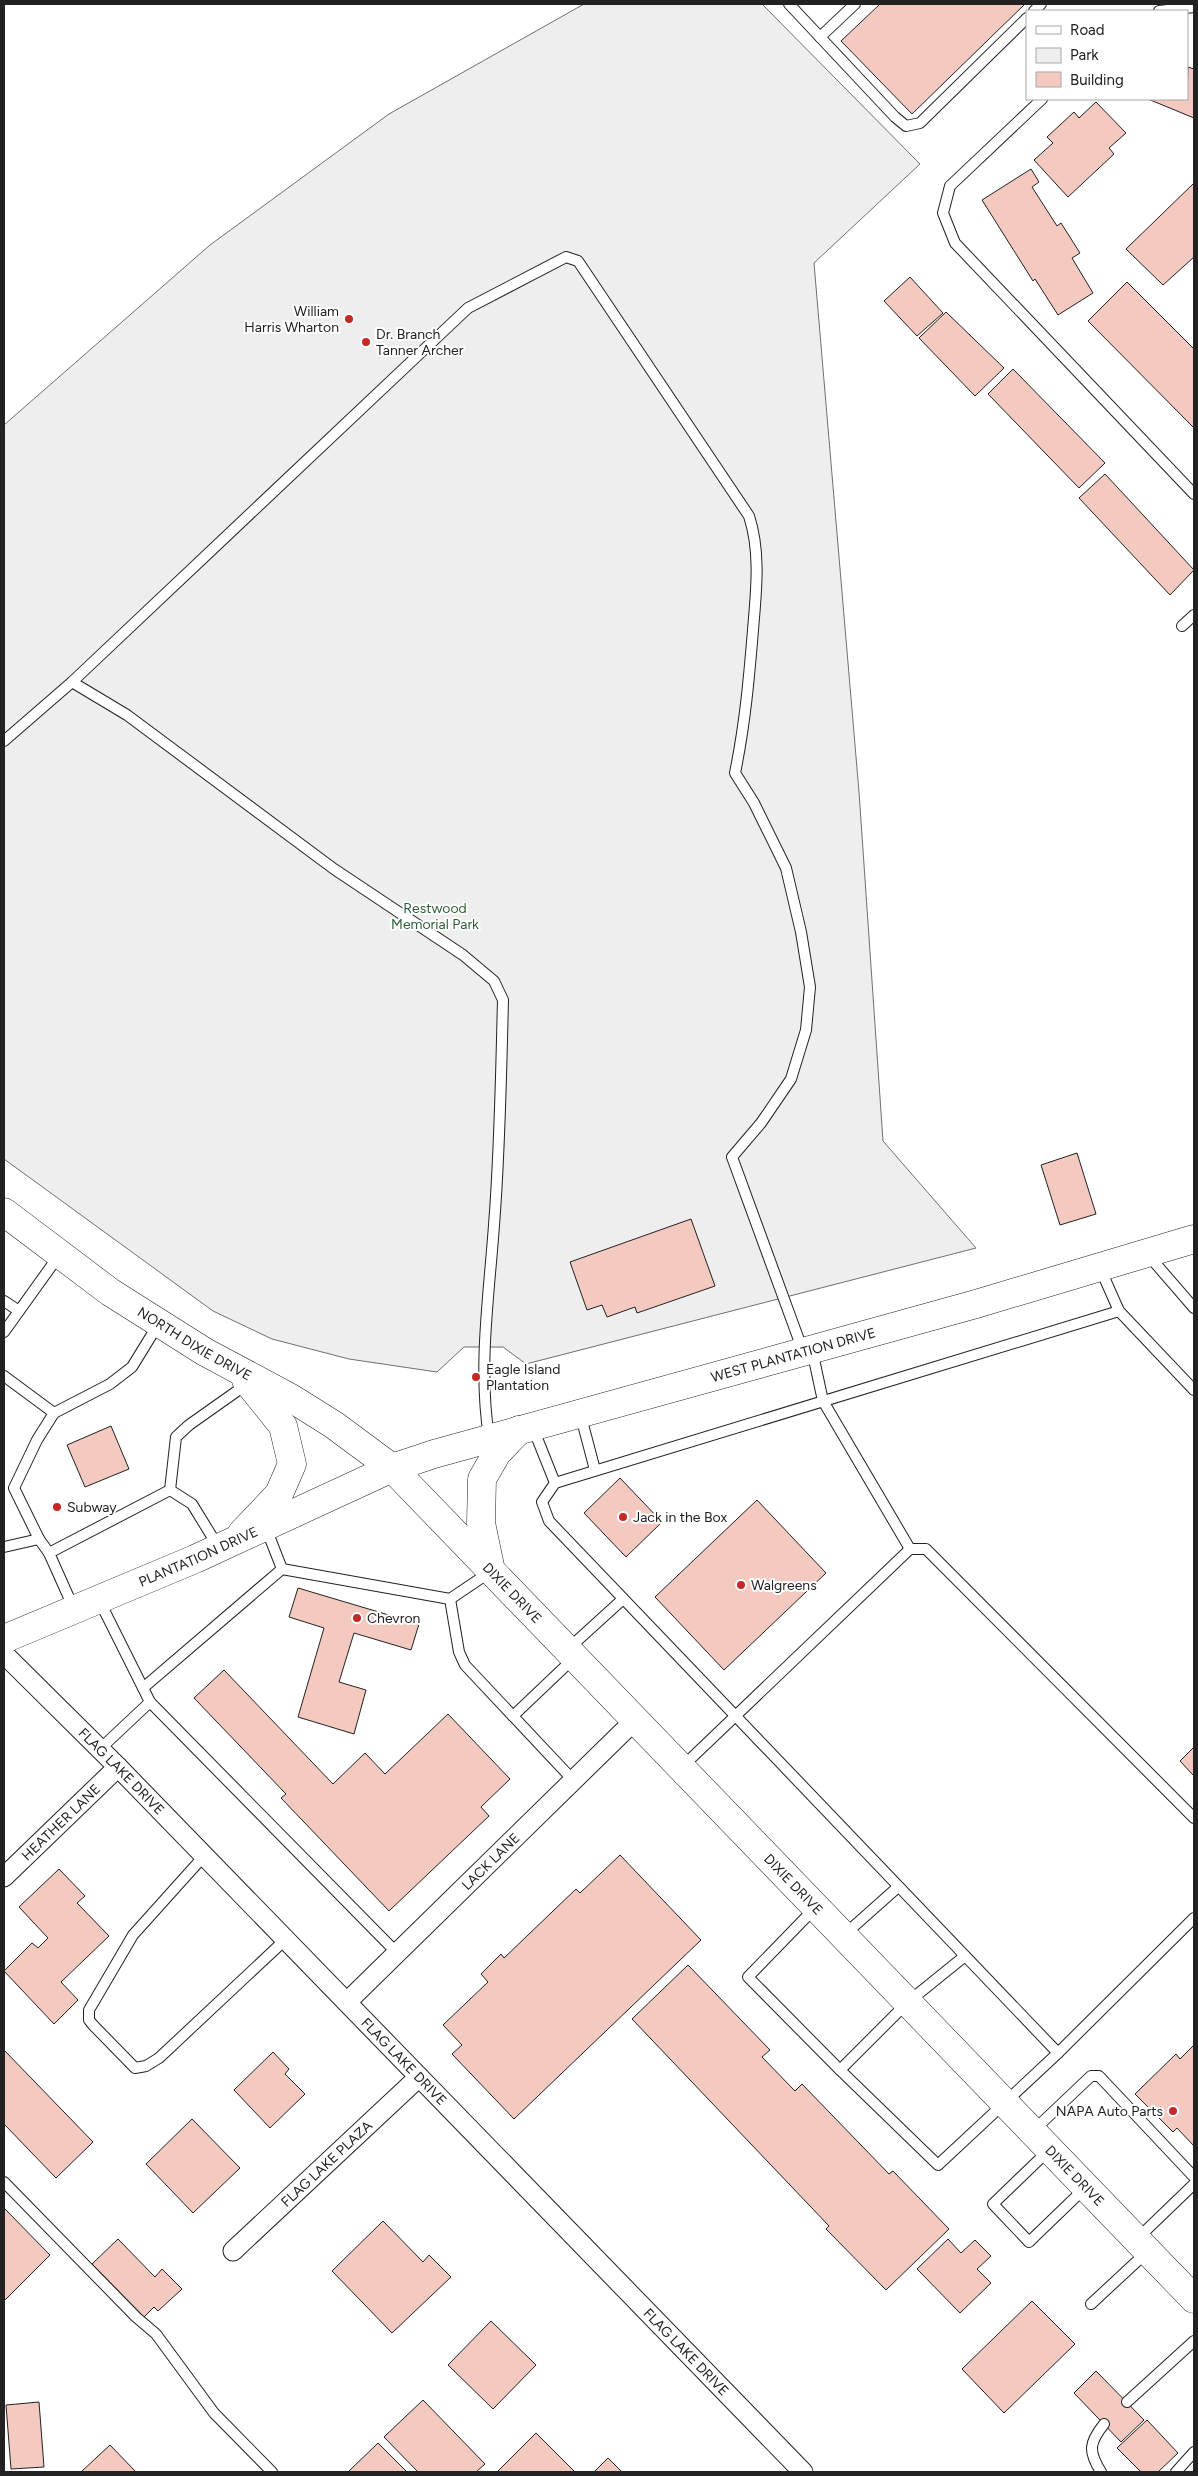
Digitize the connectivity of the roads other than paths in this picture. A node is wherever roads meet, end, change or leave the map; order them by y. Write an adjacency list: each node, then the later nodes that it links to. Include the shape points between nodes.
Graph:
1 (790, 4): 6 (lane)
2 (855, 4): 6 (lane)
3 (1194, 7): 4 (lane)
4 (1168, 10)
5 (1026, 19): 6 (lane, via 920,123 906,126)
6 (820, 37)
7 (1041, 100): 8 (lane, via 950,186 943,213 955,243)
8 (1194, 494)
9 (1194, 615): 10 (lane)
10 (1182, 626)
11 (72, 682): 12 (lane); 24 (lane, via 468,308 566,257 578,260 749,516 755,532 757,578 747,711 736,774 786,868 810,987 806,1030 792,1079 732,1157); 32 (lane, via 127,715 334,869 463,955 494,981 503,1000 494,1222 483,1373)
12 (4, 741)
13 (4, 1212): 16 (main road, NORTH DIXIE DRIVE)
14 (1194, 1239): 15 (main road, WEST PLANTATION DRIVE)
15 (1147, 1253): 17 (main road, WEST PLANTATION DRIVE); 19 (lane)
16 (60, 1254): 20 (lane); 22 (main road, NORTH DIXIE DRIVE, via 110,1292)
17 (1100, 1267): 21 (lane); 24 (main road, WEST PLANTATION DRIVE)
18 (4, 1301): 20 (lane)
19 (1194, 1308)
20 (19, 1311): 23 (lane)
21 (1119, 1312): 27 (lane); 28 (lane)
22 (159, 1323): 26 (main road, NORTH DIXIE DRIVE); 29 (lane, via 132,1366 110,1384)
23 (4, 1332)
24 (807, 1350): 28 (lane); 30 (main road, WEST PLANTATION DRIVE)
25 (4, 1376): 29 (lane)
26 (243, 1377): 33 (main road, NORTH DIXIE DRIVE, via 291,1398); 36 (lane, via 176,1437); 39 (main road, via 283,1426 292,1464 279,1494)
27 (1194, 1390)
28 (823, 1401): 34 (lane); 41 (lane)
29 (54, 1413): 38 (lane, via 14,1488)
30 (580, 1413): 31 (main road, WEST PLANTATION DRIVE); 34 (lane)
31 (526, 1428): 32 (main road, WEST PLANTATION DRIVE); 35 (lane); 44 (main road, via 497,1453 482,1479 481,1523)
32 (489, 1438): 33 (main road, WEST PLANTATION DRIVE)
33 (392, 1468): 37 (main road, PLANTATION DRIVE); 44 (main road, DIXIE DRIVE)
34 (595, 1470): 35 (lane)
35 (555, 1483): 46 (lane, via 542,1502 549,1521)
36 (170, 1490): 39 (lane, via 192,1504); 42 (lane)
37 (266, 1527): 39 (main road, PLANTATION DRIVE); 43 (lane)
38 (39, 1540): 40 (lane); 42 (lane)
39 (226, 1545): 47 (main road, PLANTATION DRIVE)
40 (4, 1547)
41 (910, 1549): 54 (lane); 60 (lane, via 926,1549)
42 (49, 1553): 47 (lane)
43 (282, 1569): 45 (lane); 51 (lane)
44 (491, 1571): 45 (lane); 49 (main road, DIXIE DRIVE)
45 (450, 1599): 53 (lane, via 464,1666)
46 (624, 1599): 49 (lane); 54 (lane)
47 (87, 1604): 48 (main road, PLANTATION DRIVE); 51 (lane)
48 (4, 1639)
49 (571, 1653): 53 (lane); 55 (main road, DIXIE DRIVE)
50 (4, 1654): 56 (street, FLAG LAKE DRIVE)
51 (143, 1688): 52 (lane)
52 (150, 1702): 56 (lane); 68 (lane)
53 (513, 1716): 59 (lane)
54 (736, 1717): 58 (lane); 63 (lane)
55 (635, 1720): 58 (main road, DIXIE DRIVE); 59 (street, LACK LANE)
56 (100, 1749): 57 (street, FLAG LAKE DRIVE)
57 (118, 1767): 61 (street, FLAG LAKE DRIVE); 62 (street, HEATHER LANE)
58 (682, 1768): 64 (main road, DIXIE DRIVE)
59 (573, 1780): 68 (street, LACK LANE)
60 (1194, 1818)
61 (204, 1856): 67 (street, FLAG LAKE DRIVE); 67 (lane, via 134,1934 89,2010 89,2020 128,2063 135,2068 159,2058)
62 (4, 1877)
63 (898, 1887): 66 (lane); 69 (lane)
64 (816, 1907): 66 (main road, DIXIE DRIVE); 73 (lane, via 748,1977)
65 (1194, 1918): 72 (lane)
66 (844, 1936): 71 (main road, DIXIE DRIVE)
67 (286, 1939): 70 (street, FLAG LAKE DRIVE)
68 (397, 1953): 70 (street, LACK LANE)
69 (965, 1956): 71 (lane); 72 (lane)
70 (347, 2002): 74 (street, FLAG LAKE DRIVE)
71 (908, 2002): 73 (lane); 75 (main road, DIXIE DRIVE)
72 (1058, 2053): 75 (lane)
73 (840, 2070): 75 (lane, via 938,2165)
74 (419, 2077): 82 (street, FLAG LAKE PLAZA); 89 (street, FLAG LAKE DRIVE)
75 (1005, 2104): 76 (main road, DIXIE DRIVE)
76 (1041, 2141): 77 (lane, via 1091,2076 1099,2076); 80 (main road, DIXIE DRIVE); 80 (lane, via 993,2204 1029,2242)
77 (1194, 2177)
78 (4, 2182): 90 (lane, via 156,2334 214,2413)
79 (1194, 2184): 81 (lane)
80 (1086, 2187): 81 (main road, DIXIE DRIVE)
81 (1142, 2246): 83 (main road, DIXIE DRIVE); 84 (lane)
82 (232, 2251)
83 (1194, 2299)
84 (1091, 2304)
85 (1194, 2341): 86 (lane)
86 (1127, 2402)
87 (1104, 2424): 91 (lane, via 1093,2438 1091,2449 1093,2460)
88 (1194, 2452): 92 (lane)
89 (795, 2470)
90 (272, 2472)
91 (1101, 2472)
92 (1176, 2472)

